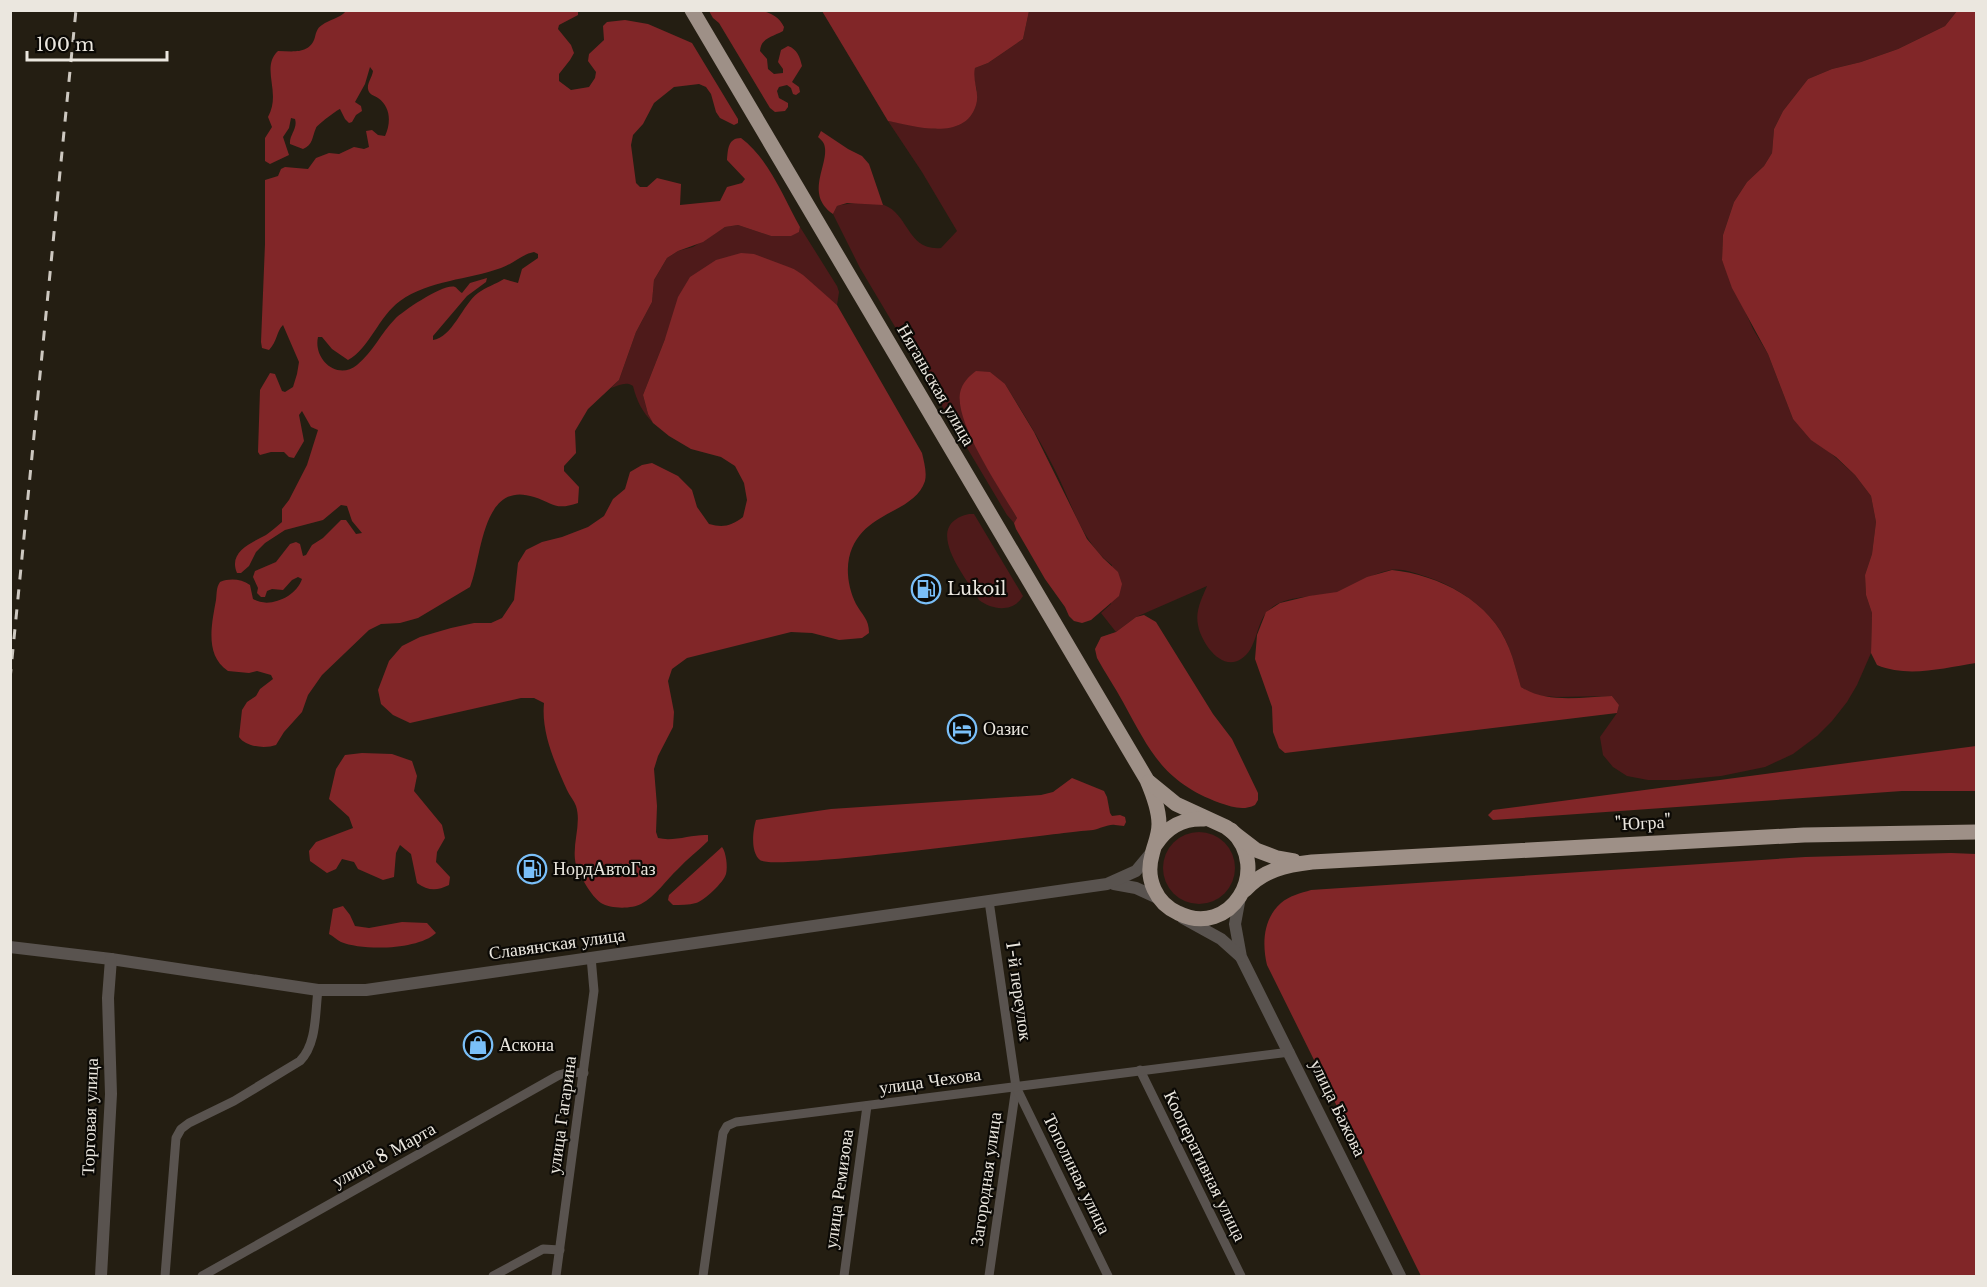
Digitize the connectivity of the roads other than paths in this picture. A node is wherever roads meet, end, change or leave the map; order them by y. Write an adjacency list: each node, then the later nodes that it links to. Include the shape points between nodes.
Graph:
1 (692, 10): 2 (highway, Няганьская улица)
2 (1147, 780): 3 (highway, via 1176,804); 6 (highway, via 1159,819)
3 (1210, 820): 4 (highway); 6 (highway, via 1178,824 1164,834)
4 (1231, 830): 7 (highway, via 1266,854); 9 (highway, via 1248,859 1248,876)
5 (1977, 832): 7 (highway, "Югра", via 1804,835)
6 (1154, 849): 8 (street, via 1136,871); 11 (highway, via 1150,877)
7 (1312, 862): 9 (highway, via 1269,871)
8 (1107, 884): 10 (street, Славянская улица); 11 (street, via 1130,885)
9 (1241, 894): 11 (highway, via 1226,910 1208,917 1189,917); 14 (street, via 1234,924)
10 (989, 901): 13 (street, Славянская улица); 20 (street, 1-й переулок)
11 (1166, 905): 14 (street, via 1221,939)
12 (10, 947): 15 (street, Славянская улица)
13 (591, 957): 16 (street, Славянская улица, via 366,990); 19 (street, улица Гагарина, via 594,991)
14 (1241, 957): 17 (street, улица Бажова)
15 (111, 959): 16 (street, Славянская улица); 23 (street, Торговая улица, via 111,1094)
16 (318, 990): 24 (street, via 312,1038 300,1061 189,1123 176,1138)
17 (1290, 1052): 18 (street, улица Чехова); 33 (street, улица Бажова)
18 (1140, 1070): 20 (street, улица Чехова); 32 (street, Кооперативная улица)
19 (584, 1073): 22 (street, улица Гагарина); 25 (street, улица 8 Марта, via 559,1075)
20 (1016, 1087): 21 (street, улица Чехова); 30 (street, Загородная улица); 31 (street, Тополиная улица)
21 (867, 1106): 28 (street, улица Чехова, via 727,1126); 29 (street, улица Ремизова)
22 (560, 1250): 26 (street, via 543,1250); 27 (street, улица Гагарина)
23 (101, 1276)
24 (165, 1276)
25 (202, 1276)
26 (493, 1276)
27 (556, 1276)
28 (703, 1276)
29 (844, 1276)
30 (989, 1276)
31 (1108, 1276)
32 (1241, 1276)
33 (1400, 1276)

